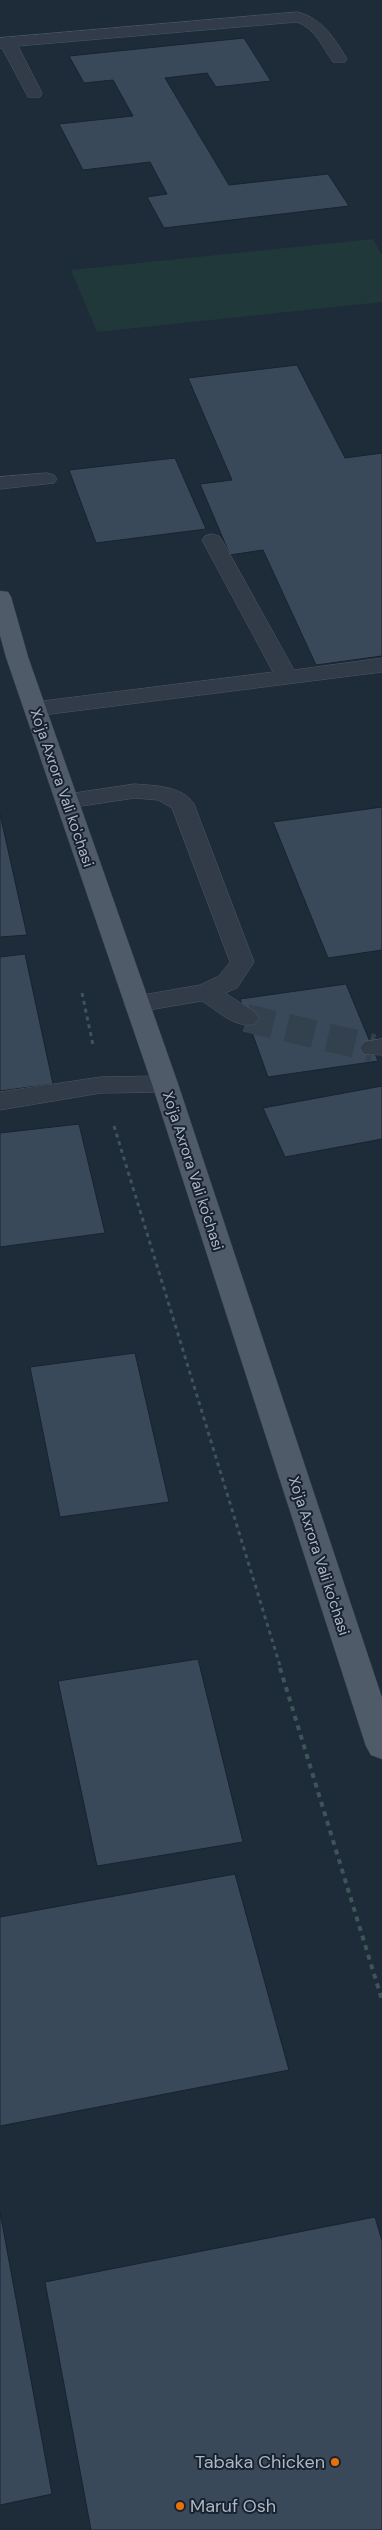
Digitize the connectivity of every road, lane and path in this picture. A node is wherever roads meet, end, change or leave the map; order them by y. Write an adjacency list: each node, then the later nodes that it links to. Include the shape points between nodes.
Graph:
1 (4, 43): 2 (street, via 298,17 310,20 321,30); 3 (street)
2 (339, 59)
3 (34, 94)
4 (47, 479): 5 (street)
5 (0, 483)
6 (212, 540): 9 (street)
7 (0, 597): 10 (main road, Xo'ja Axrora Vali ko'chasi)
8 (382, 665): 9 (street)
9 (287, 677): 10 (street)
10 (35, 710): 11 (main road, Xo'ja Axrora Vali ko'chasi)
11 (68, 801): 12 (street, via 135,791 163,793 182,804 242,962 228,982); 14 (main road, Xo'ja Axrora Vali ko'chasi)
12 (206, 992): 14 (street); 15 (street)
13 (82, 993): 17 (path)
14 (137, 1004): 16 (main road, Xo'ja Axrora Vali ko'chasi)
15 (246, 1018)
16 (165, 1084): 17 (street); 19 (main road, Xo'ja Axrora Vali ko'chasi)
17 (101, 1085): 18 (street); 20 (path)
18 (0, 1101)
19 (382, 1746)
20 (382, 2000)

